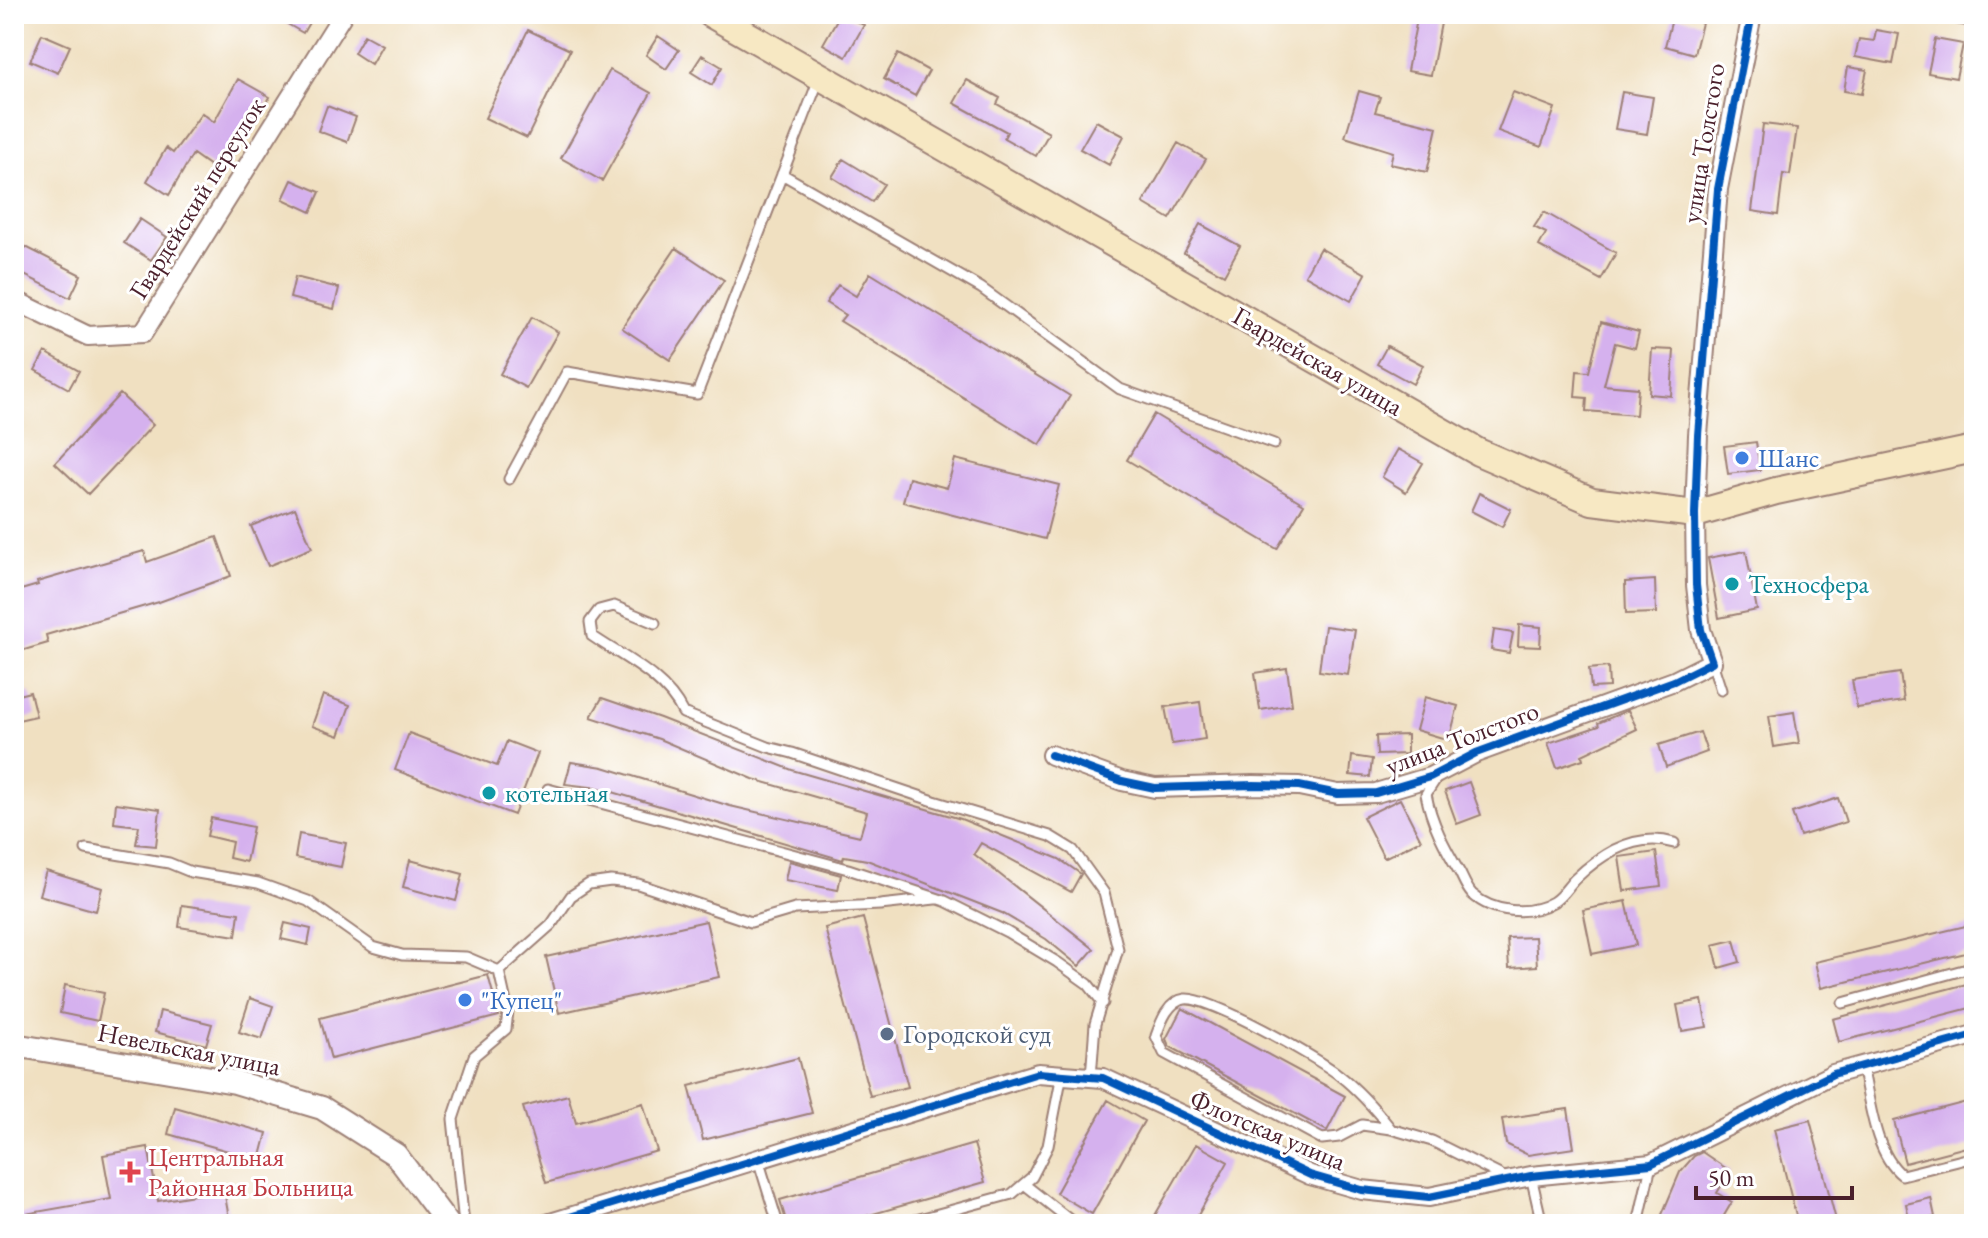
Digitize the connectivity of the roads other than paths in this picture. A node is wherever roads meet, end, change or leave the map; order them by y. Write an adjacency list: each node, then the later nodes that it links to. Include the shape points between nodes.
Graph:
1 (343, 14): 8 (street, Гвардейский переулок, via 143,333 88,336)
2 (711, 14): 6 (main road, Гвардейская улица)
3 (1752, 14): 12 (street, улица Толстого, via 1718,189)
4 (1955, 14): 5 (street)
5 (1974, 17)
6 (820, 76): 7 (lane); 12 (main road, Гвардейская улица, via 1478,452 1592,501)
7 (782, 174): 9 (lane, via 981,288 1120,389); 11 (lane, via 697,394 567,372)
8 (14, 300)
9 (1274, 444)
10 (1974, 449): 12 (main road, Гвардейская улица, via 1776,491)
11 (509, 479)
12 (1695, 514): 14 (street, улица Толстого, via 1701,630)
13 (655, 623): 24 (lane, via 614,606 599,610 590,622 592,636 662,684 683,713 768,747 1050,836 1073,850 1104,893 1118,949)
14 (1712, 662): 15 (lane); 17 (street, улица Толстого)
15 (1721, 690)
16 (1051, 755): 17 (street, улица Толстого, via 1155,788 1299,786 1338,794 1376,793)
17 (1450, 766): 19 (lane, via 1432,781 1426,794 1429,810 1472,894 1503,911 1535,909 1555,901 1611,850 1657,838)
18 (548, 789): 21 (lane, via 848,869)
19 (1674, 843)
20 (86, 849): 23 (lane, via 258,883 308,901 373,947 402,955 466,957)
21 (938, 899): 23 (lane, via 795,909 751,922 638,884 589,884); 24 (lane, via 1057,962 1088,984)
22 (1974, 967): 25 (lane)
23 (499, 971): 39 (lane, via 508,1011 506,1029 474,1056 453,1119)
24 (1103, 1003): 30 (lane, via 1095,1024)
25 (1843, 1003)
26 (1974, 1035): 28 (street, Флотская улица)
27 (14, 1045): 38 (street, Невельская улица, via 235,1082 322,1108 396,1155)
28 (1862, 1066): 32 (lane, via 1882,1153 1892,1167 1902,1175); 34 (street, Флотская улица, via 1833,1074)
29 (1062, 1074): 30 (street, Флотская улица); 33 (street, Флотская улица, via 1038,1073); 37 (lane, via 1048,1146)
30 (1091, 1077): 36 (street, Флотская улица, via 1310,1175 1362,1190 1429,1197)
31 (1391, 1129): 31 (lane, via 1340,1076 1300,1049 1202,1001 1184,999 1163,1018 1156,1036 1164,1053 1322,1139 1362,1125); 36 (lane, via 1432,1141)
32 (1974, 1157)
33 (758, 1159): 40 (street, Флотская улица); 41 (lane)
34 (1651, 1164): 35 (street, Флотская улица); 45 (lane)
35 (1531, 1176): 36 (street, Флотская улица); 44 (lane)
36 (1510, 1181)
37 (1024, 1184): 42 (lane, via 1012,1194); 43 (lane)
38 (448, 1224)
39 (464, 1224)
40 (547, 1224)
41 (778, 1224)
42 (901, 1224)
43 (1075, 1224)
44 (1542, 1224)
45 (1638, 1224)

